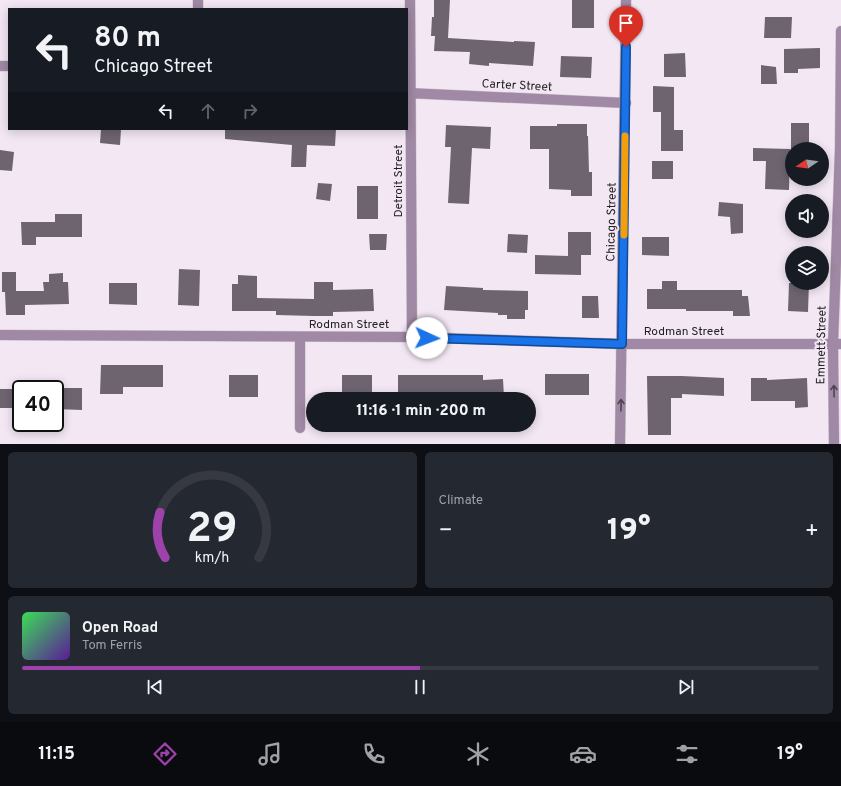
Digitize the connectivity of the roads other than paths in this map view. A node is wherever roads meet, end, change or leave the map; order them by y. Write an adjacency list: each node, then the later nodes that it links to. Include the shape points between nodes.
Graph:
1 (410, 0): 4 (street, Detroit Street)
2 (626, 0): 5 (street, Chicago Street)
3 (841, 31): 10 (street, Emmett Street)
4 (409, 93): 5 (street, Carter Street); 8 (street, Detroit Street)
5 (626, 103): 9 (street, Chicago Street)
6 (0, 335): 7 (street, Rodman Street)
7 (300, 337): 8 (street, Rodman Street); 11 (street)
8 (412, 337): 9 (street, Rodman Street)
9 (622, 344): 10 (street, Rodman Street); 12 (street, Chicago Street, one-way to 9)
10 (837, 344): 13 (street, Emmett Street, one-way to 10)
11 (300, 428)
12 (620, 444)
13 (834, 444)

